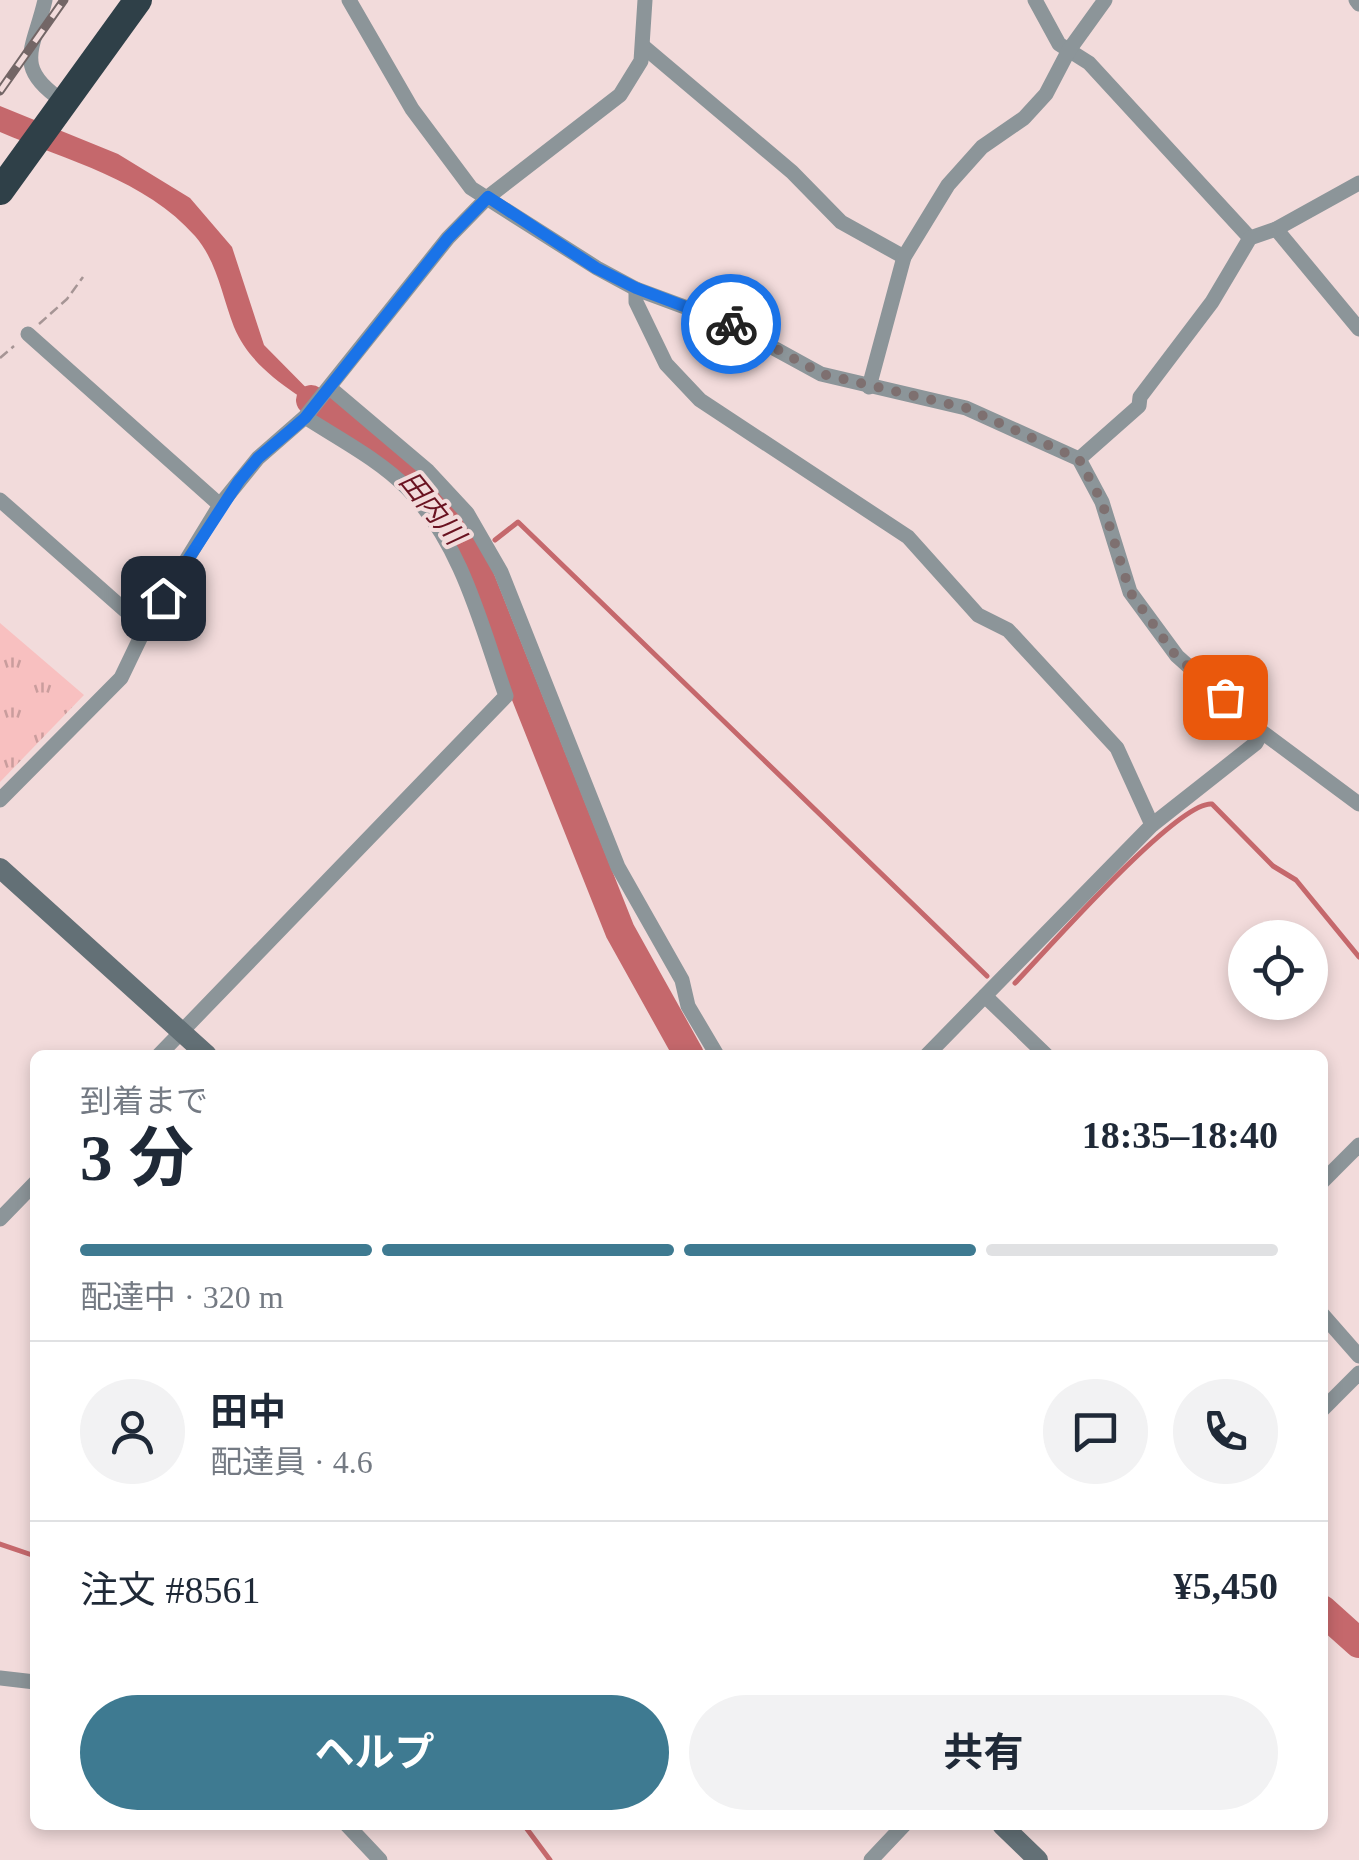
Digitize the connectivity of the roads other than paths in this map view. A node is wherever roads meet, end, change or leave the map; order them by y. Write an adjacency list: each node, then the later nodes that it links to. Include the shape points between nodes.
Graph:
1 (46, 0): 9 (street, via 31,41 32,70 38,85)
2 (138, 0): 9 (highway)
3 (349, 0): 12 (street, via 412,109 471,188)
4 (645, 0): 7 (street)
5 (1036, 0): 8 (street, via 1059,44)
6 (1105, 0): 8 (street)
7 (644, 47): 12 (street, via 620,95); 15 (street, via 841,222)
8 (1069, 50): 14 (street, via 1089,63); 15 (street, via 1046,94 948,185)
9 (62, 103): 11 (highway)
10 (1359, 182): 13 (street)
11 (0, 191)
12 (488, 197): 16 (street); 20 (street)
13 (1276, 229): 14 (street); 17 (street)
14 (1250, 238): 22 (street, via 1138,406)
15 (904, 257): 19 (street)
16 (636, 288): 19 (street, via 728,323 822,374); 29 (street, via 636,302 666,364 700,400 908,537 978,614 1008,630 1118,748)
17 (1359, 328)
18 (28, 334): 24 (street)
19 (869, 387): 22 (street, via 966,408)
20 (327, 391): 21 (street); 35 (street, via 428,471 467,513 501,572 618,867)
21 (307, 415): 24 (street, via 258,458); 32 (street, via 407,488 435,525 457,558 506,696)
22 (1079, 459): 26 (street, via 1102,502 1130,592 1176,656)
23 (0, 500): 25 (street)
24 (220, 505): 25 (street)
25 (144, 628): 27 (street, via 121,678)
26 (1262, 732): 28 (street); 29 (street)
27 (0, 800)
28 (1359, 804)
29 (1152, 826): 31 (street)
30 (0, 868): 32 (street)
31 (984, 996): 36 (street); 37 (street)
32 (182, 1031): 33 (street); 34 (street)
33 (164, 1050)
34 (202, 1050)
35 (714, 1050)
36 (932, 1050)
37 (1041, 1050)
38 (1359, 1145): 39 (street)
39 (1328, 1176)
40 (30, 1188): 41 (street)
41 (0, 1219)
42 (1328, 1321): 43 (street)
43 (1359, 1356)
44 (1359, 1373): 45 (street)
45 (1328, 1404)
46 (0, 1678): 47 (street)
47 (30, 1681)
48 (352, 1830): 51 (street)
49 (899, 1830): 52 (street)
50 (1007, 1830): 53 (street)
51 (380, 1860)
52 (871, 1860)
53 (1038, 1860)

